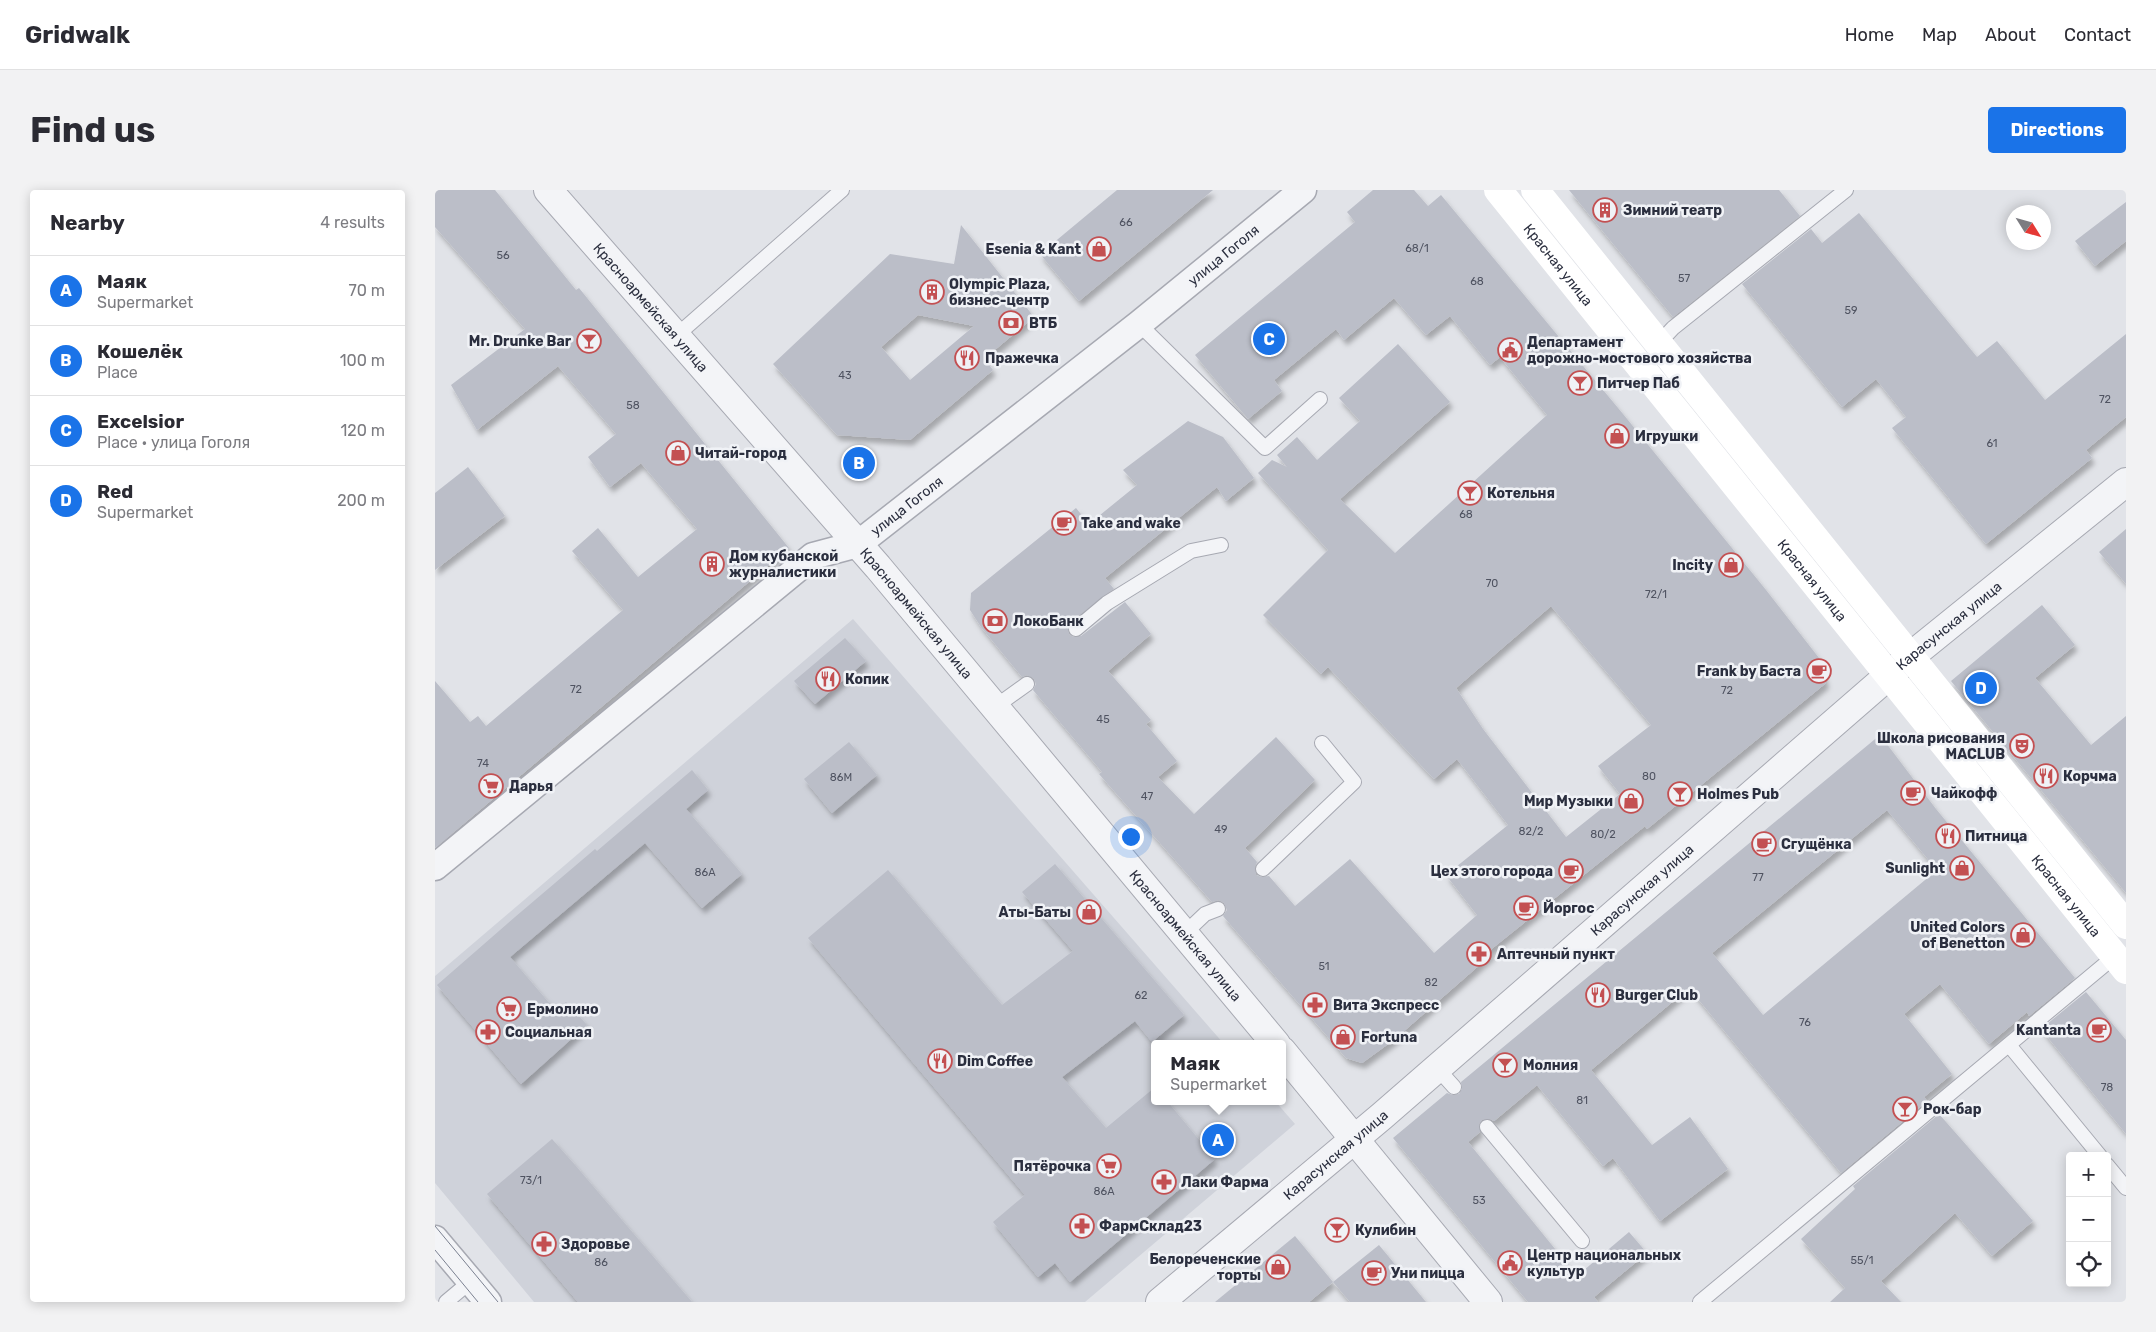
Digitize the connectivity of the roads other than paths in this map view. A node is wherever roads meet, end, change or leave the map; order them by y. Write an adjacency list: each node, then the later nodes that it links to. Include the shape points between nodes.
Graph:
1 (548, 190): 8 (street, Красноармейская улица)
2 (842, 190): 8 (lane)
3 (1303, 190): 7 (street, улица Гоголя)
4 (1498, 190): 16 (main road, Красная улица)
5 (1535, 190): 9 (main road, Красная улица)
6 (1846, 190): 9 (lane, via 1673,328)
7 (1139, 324): 10 (lane, via 1265,448); 12 (street, улица Гоголя)
8 (676, 336): 12 (street, Красноармейская улица)
9 (1659, 343): 15 (main road, Красная улица)
10 (1320, 398)
11 (2126, 482): 15 (street, Карасунская улица)
12 (858, 544): 18 (street, Красноармейская улица); 20 (street, улица Гоголя, via 813,556)
13 (1221, 545): 14 (lane, via 1191,551 1107,603)
14 (1076, 629)
15 (1911, 656): 16 (street, Карасунская улица); 23 (main road, Красная улица)
16 (1890, 675): 25 (main road, Красная улица); 30 (street, Карасунская улица, via 1446,1078)
17 (1027, 684): 18 (lane)
18 (995, 707): 24 (street, Красноармейская улица)
19 (1322, 743): 21 (lane, via 1354,782)
20 (435, 867)
21 (1263, 869)
22 (1218, 909): 24 (lane, via 1205,914)
23 (2126, 925)
24 (1184, 934): 26 (street, Красноармейская улица)
25 (2120, 963): 27 (lane)
26 (1273, 1040)
27 (2009, 1045): 31 (lane); 41 (lane)
28 (1286, 1056): 30 (street)
29 (1487, 1127): 34 (lane)
30 (1355, 1139): 39 (street, Карасунская улица); 40 (street)
31 (2097, 1152)
32 (2111, 1170): 33 (lane)
33 (2126, 1188)
34 (1582, 1241)
35 (437, 1246): 36 (street)
36 (471, 1281): 37 (lane); 38 (street)
37 (446, 1302)
38 (488, 1302)
39 (1160, 1302)
40 (1488, 1302)
41 (1701, 1302)

